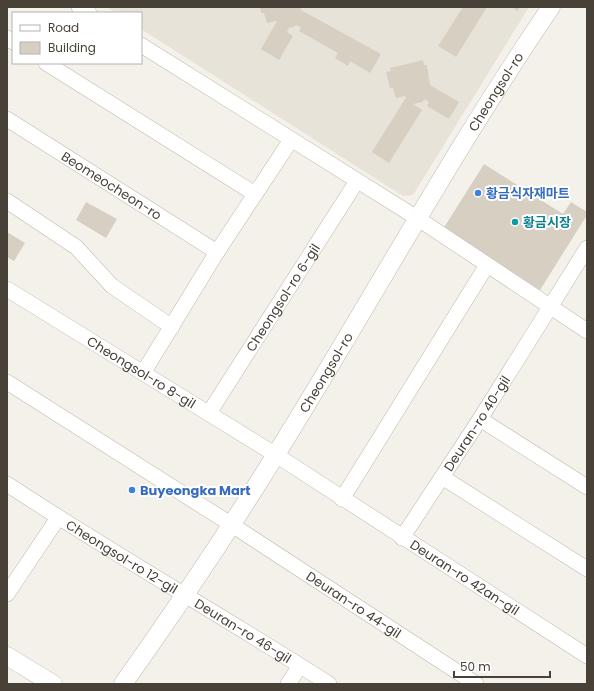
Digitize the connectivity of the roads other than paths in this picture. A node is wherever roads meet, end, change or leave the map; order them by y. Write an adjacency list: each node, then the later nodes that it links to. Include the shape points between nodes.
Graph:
1 (551, 7): 9 (street, Cheongsol-ro)
2 (142, 46): 5 (street)
3 (48, 64): 7 (street)
4 (7, 119): 11 (street, Beomeocheon-ro)
5 (290, 140): 6 (street); 7 (street)
6 (357, 181): 9 (street); 19 (street, Cheongsol-ro 6-gil)
7 (255, 194): 11 (street)
8 (7, 201): 15 (street, via 76,247 112,286)
9 (417, 218): 12 (street); 21 (street, Cheongsol-ro)
10 (587, 248): 14 (street, Deuran-ro 40-gil)
11 (217, 252): 15 (street)
12 (487, 266): 14 (street); 25 (street)
13 (7, 288): 17 (street, Cheongsol-ro 8-gil)
14 (550, 308): 16 (street); 20 (street, Deuran-ro 40-gil)
15 (172, 327): 17 (street)
16 (587, 331)
17 (144, 373): 19 (street, Cheongsol-ro 8-gil)
18 (7, 382): 27 (street)
19 (209, 413): 21 (street, Cheongsol-ro 8-gil)
20 (480, 420): 22 (street, Deuran-ro 40-gil); 24 (street)
21 (276, 455): 25 (street, Deuran-ro 42an-gil); 27 (street, Cheongsol-ro)
22 (442, 477): 28 (street, Deuran-ro 40-gil); 29 (street)
23 (7, 484): 26 (street, Cheongsol-ro 12-gil)
24 (587, 487)
25 (342, 499): 28 (street, Deuran-ro 42an-gil)
26 (58, 518): 30 (street, Cheongsol-ro 12-gil); 31 (street, Cheongsol-ro 12-gil)
27 (232, 525): 31 (street, Cheongsol-ro); 39 (street, Deuran-ro 44-gil)
28 (402, 538): 33 (street, Deuran-ro 42an-gil)
29 (587, 569)
30 (7, 594)
31 (186, 594): 34 (street, Deuran-ro 46-gil); 36 (street, Cheongsol-ro)
32 (7, 656): 35 (street)
33 (587, 656)
34 (300, 666): 37 (street, Deuran-ro 46-gil); 38 (street, Deuran-ro 46-gil)
35 (53, 684)
36 (124, 684)
37 (288, 684)
38 (329, 684)
39 (476, 684)

